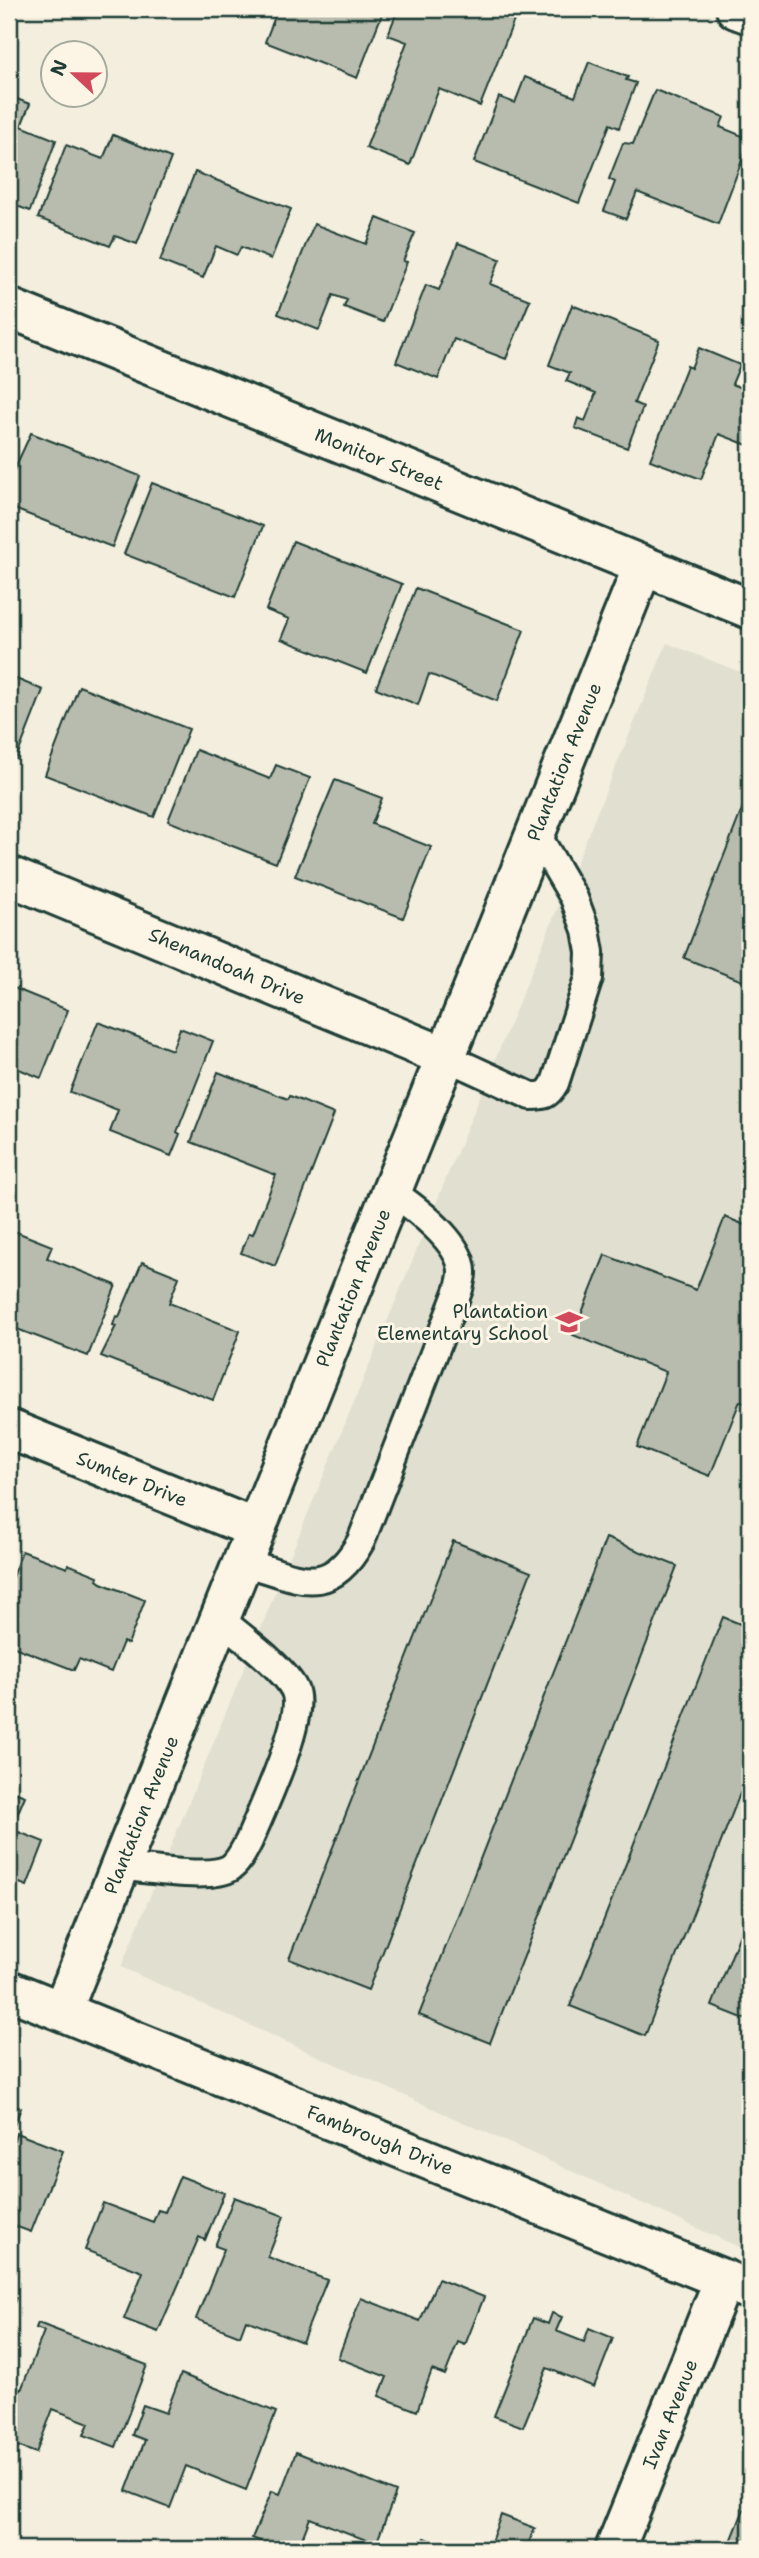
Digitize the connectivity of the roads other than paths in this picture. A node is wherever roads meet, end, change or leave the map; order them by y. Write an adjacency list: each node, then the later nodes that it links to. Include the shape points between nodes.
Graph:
1 (736, 9): 2 (street)
2 (750, 14)
3 (9, 309): 4 (street, Monitor Street)
4 (643, 565): 5 (street, Monitor Street); 6 (street, Plantation Avenue)
5 (750, 609)
6 (536, 834): 8 (street, Plantation Avenue); 8 (lane, via 574,898 590,952 589,978 555,1083 544,1096 531,1096)
7 (9, 876): 8 (street, Shenandoah Drive)
8 (446, 1057): 9 (street, Plantation Avenue)
9 (392, 1192): 11 (street, Plantation Avenue); 11 (lane, via 439,1231 456,1252 463,1271 361,1541 350,1562 324,1580 301,1579)
10 (9, 1429): 11 (street, Sumter Drive)
11 (249, 1546): 12 (street, Plantation Avenue)
12 (220, 1619): 13 (street, Plantation Avenue); 13 (lane, via 287,1677 296,1691 294,1728 254,1829 242,1856 230,1868 210,1874)
13 (121, 1867): 15 (street, Plantation Avenue)
14 (9, 1990): 15 (street, Fambrough Drive)
15 (62, 2011): 16 (street, Fambrough Drive)
16 (737, 2285): 17 (street, Ivan Avenue)
17 (615, 2549)

